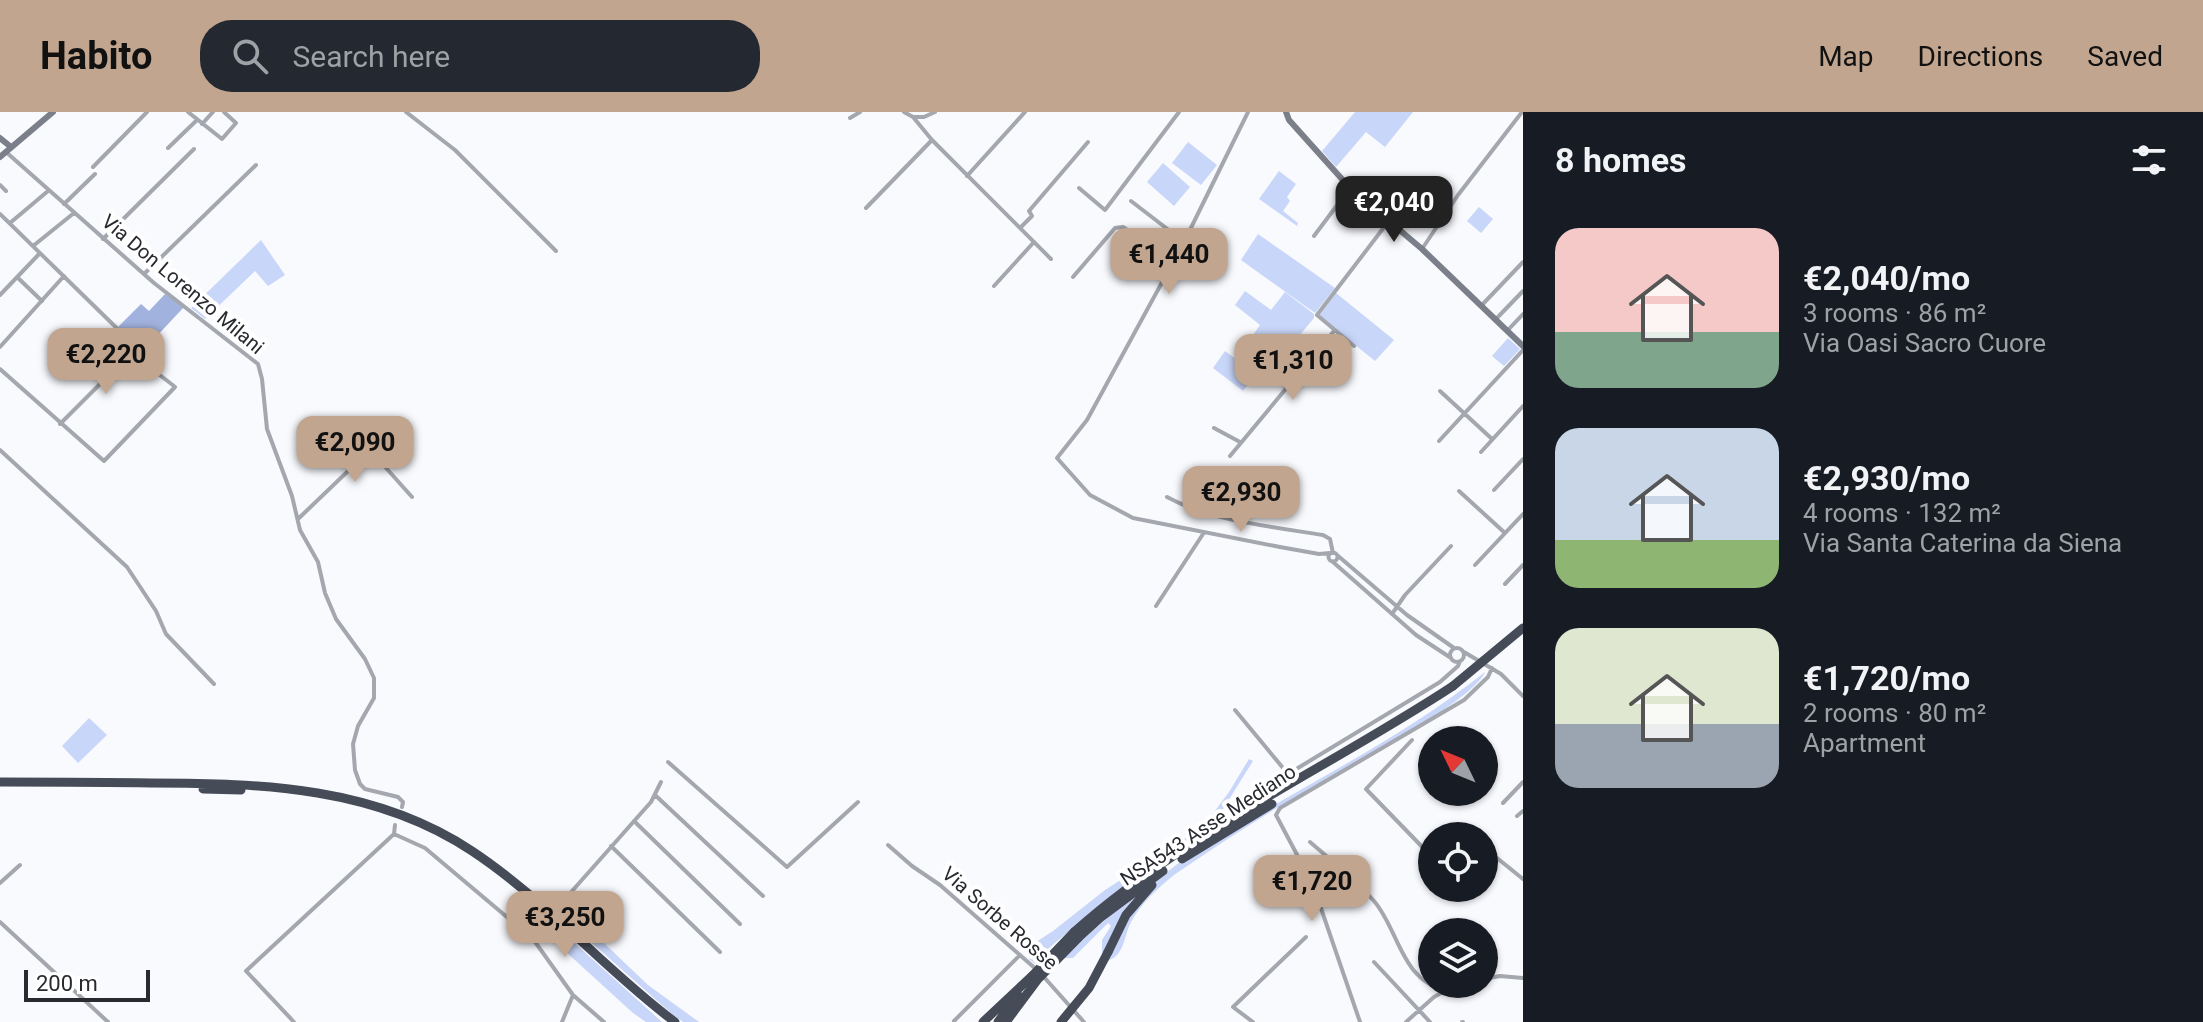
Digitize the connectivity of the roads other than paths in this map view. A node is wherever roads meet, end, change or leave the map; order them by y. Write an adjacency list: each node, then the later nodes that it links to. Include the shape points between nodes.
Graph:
1 (38, 112): 18 (street)
2 (53, 112): 18 (street)
3 (147, 112): 28 (street)
4 (188, 112): 19 (street)
5 (213, 112): 20 (street)
6 (224, 112): 20 (street, via 236,123 222,139)
7 (406, 112): 51 (street, via 455,150)
8 (860, 112): 17 (street)
9 (904, 112): 16 (street)
10 (935, 112): 16 (street)
11 (1025, 112): 30 (street)
12 (1179, 112): 32 (street, via 1105,210)
13 (1248, 112): 48 (street)
14 (1284, 112): 33 (street)
15 (1522, 112): 50 (street)
16 (913, 117): 22 (street)
17 (850, 118)
18 (45, 120): 26 (street)
19 (197, 120): 20 (street); 24 (street)
20 (202, 124)
21 (0, 138): 26 (street)
22 (932, 140): 30 (street); 38 (street)
23 (1088, 142): 44 (street)
24 (168, 148)
25 (194, 149): 46 (street)
26 (4, 153): 34 (street, Via Don Lorenzo Milani)
27 (256, 165): 56 (street)
28 (93, 167)
29 (95, 174): 37 (street)
30 (967, 176): 44 (street)
31 (0, 185): 35 (street)
32 (1079, 188)
33 (1350, 188): 41 (street); 45 (street)
34 (48, 190): 37 (street, Via Don Lorenzo Milani); 42 (street)
35 (6, 191)
36 (1131, 201): 48 (street)
37 (64, 204): 39 (street, Via Don Lorenzo Milani)
38 (866, 208)
39 (74, 213): 46 (street, Via Don Lorenzo Milani); 49 (street)
40 (0, 214): 42 (street)
41 (1389, 221): 50 (street); 67 (street, via 1317,315)
42 (8, 222): 43 (street); 49 (street)
43 (0, 227)
44 (1020, 228): 47 (street)
45 (1314, 236)
46 (103, 239): 56 (street, Via Don Lorenzo Milani)
47 (1034, 242): 53 (street); 60 (street)
48 (1184, 242): 54 (street)
49 (33, 246): 52 (street)
50 (1422, 249): 64 (street)
51 (556, 251)
52 (40, 252): 57 (street); 58 (street)
53 (1051, 259)
54 (1173, 262): 59 (street, via 1123,227 1115,228); 92 (street, via 1087,420 1057,458 1090,495 1113,509)
55 (1523, 262): 64 (street)
56 (144, 274): 91 (street, Via Don Lorenzo Milani, via 258,364 267,429)
57 (64, 276): 63 (street); 72 (street)
58 (17, 277): 62 (street); 63 (street)
59 (1073, 277)
60 (994, 286)
61 (1523, 291): 66 (street)
62 (0, 295)
63 (42, 301): 70 (street)
64 (1481, 306): 66 (street)
65 (1523, 314): 68 (street)
66 (1496, 319): 68 (street)
67 (1334, 331): 69 (street); 81 (street)
68 (1507, 331): 71 (street)
69 (1354, 346)
70 (0, 347)
71 (1523, 348): 76 (street)
72 (134, 350): 77 (street); 77 (street, via 175,387 104,461)
73 (0, 369): 77 (street)
74 (1440, 391): 76 (street)
75 (1523, 406): 79 (street)
76 (1464, 414): 79 (street); 80 (street)
77 (60, 424)
78 (1214, 428): 81 (street)
79 (1492, 439): 83 (street)
80 (1439, 441)
81 (1240, 442): 84 (street)
82 (0, 450): 110 (street, via 127,567 166,634)
83 (1481, 452)
84 (1230, 456)
85 (1523, 459): 86 (street)
86 (1494, 490)
87 (1459, 491): 93 (street)
88 (412, 497): 91 (street, via 370,450)
89 (1167, 497): 95 (street, via 1215,514 1323,535 1330,539)
90 (1523, 514): 93 (street)
91 (298, 519): 123 (street, Via Don Lorenzo Milani, via 336,619 374,678 374,698 354,734 358,779 365,789 402,799)
92 (1203, 533): 95 (street); 101 (street)
93 (1505, 533): 96 (street)
94 (1451, 546): 102 (street)
95 (1333, 556): 98 (street); 99 (street)
96 (1475, 565)
97 (1523, 565): 100 (street)
98 (1352, 568): 99 (street); 102 (street)
99 (1347, 574): 103 (street)
100 (1505, 584)
101 (1156, 606)
102 (1398, 607): 103 (street); 106 (street)
103 (1392, 614): 108 (street)
104 (1523, 628): 111 (highway, NSA543 Asse Mediano, bridge)
105 (1523, 636): 111 (highway, bridge)
106 (1454, 648): 107 (street); 108 (street)
107 (1462, 657): 108 (street); 109 (street, via 1473,656); 113 (street, via 1440,682 1288,774)
108 (1451, 658)
109 (1492, 668): 112 (street); 170 (street, via 1464,700 1276,815 1313,885)
110 (214, 684)
111 (1455, 688): 134 (highway, NSA543 Asse Mediano); 143 (highway, NSA543 Asse Mediano, via 1126,888)
112 (1523, 696)
113 (1235, 710)
114 (1412, 740): 130 (street, via 1366,789)
115 (668, 762): 121 (street, via 787,867)
116 (661, 782): 120 (street)
117 (1523, 782): 122 (street)
118 (109, 784): 119 (highway); 162 (highway, via 275,792 341,802 396,818 452,845 496,875); 163 (highway, via 280,786 397,812 460,843 509,877)
119 (0, 785)
120 (655, 795): 126 (street); 138 (street)
121 (858, 802)
122 (1503, 803)
123 (402, 807)
124 (1523, 811): 125 (street)
125 (1517, 816)
126 (634, 821): 132 (street); 142 (street)
127 (395, 825): 128 (street)
128 (394, 834): 145 (street, via 425,848); 159 (street, via 246,971)
129 (1310, 842): 149 (street, via 1377,905 1397,946)
130 (1418, 843)
131 (888, 845): 147 (street, Via Sorbe Rosse)
132 (611, 846): 139 (street); 146 (street)
133 (1498, 859): 136 (street)
134 (1174, 863): 143 (highway, NSA543 Asse Mediano); 167 (highway, bridge, via 1135,902 1089,988)
135 (20, 865): 137 (street)
136 (1523, 879)
137 (0, 883)
138 (763, 896)
139 (557, 908)
140 (0, 922): 158 (street)
141 (544, 923): 145 (street)
142 (740, 924)
143 (1076, 935): 150 (highway, NSA543 Asse Mediano, bridge); 166 (highway, NSA543 Asse Mediano, bridge)
144 (1306, 937): 156 (street, via 1233,1007)
145 (533, 939): 153 (street)
146 (720, 952)
147 (1020, 955): 157 (street); 168 (street, Via Sorbe Rosse)
148 (1374, 962): 155 (street)
149 (1418, 973)
150 (1032, 976): 164 (highway); 165 (highway, NSA543 Asse Mediano)
151 (1498, 976): 152 (street)
152 (1523, 978)
153 (573, 995): 160 (street); 161 (street)
154 (1435, 998): 155 (street)
155 (1419, 1010): 171 (street); 172 (street)
156 (1244, 1020): 169 (street)
157 (954, 1021)
158 (108, 1022)
159 (294, 1022)
160 (562, 1022)
161 (604, 1022)
162 (666, 1022)
163 (675, 1022)
164 (983, 1022)
165 (998, 1022)
166 (1006, 1022)
167 (1061, 1022)
168 (1084, 1022)
169 (1253, 1022)
170 (1360, 1022)
171 (1406, 1022)
172 (1430, 1022)

